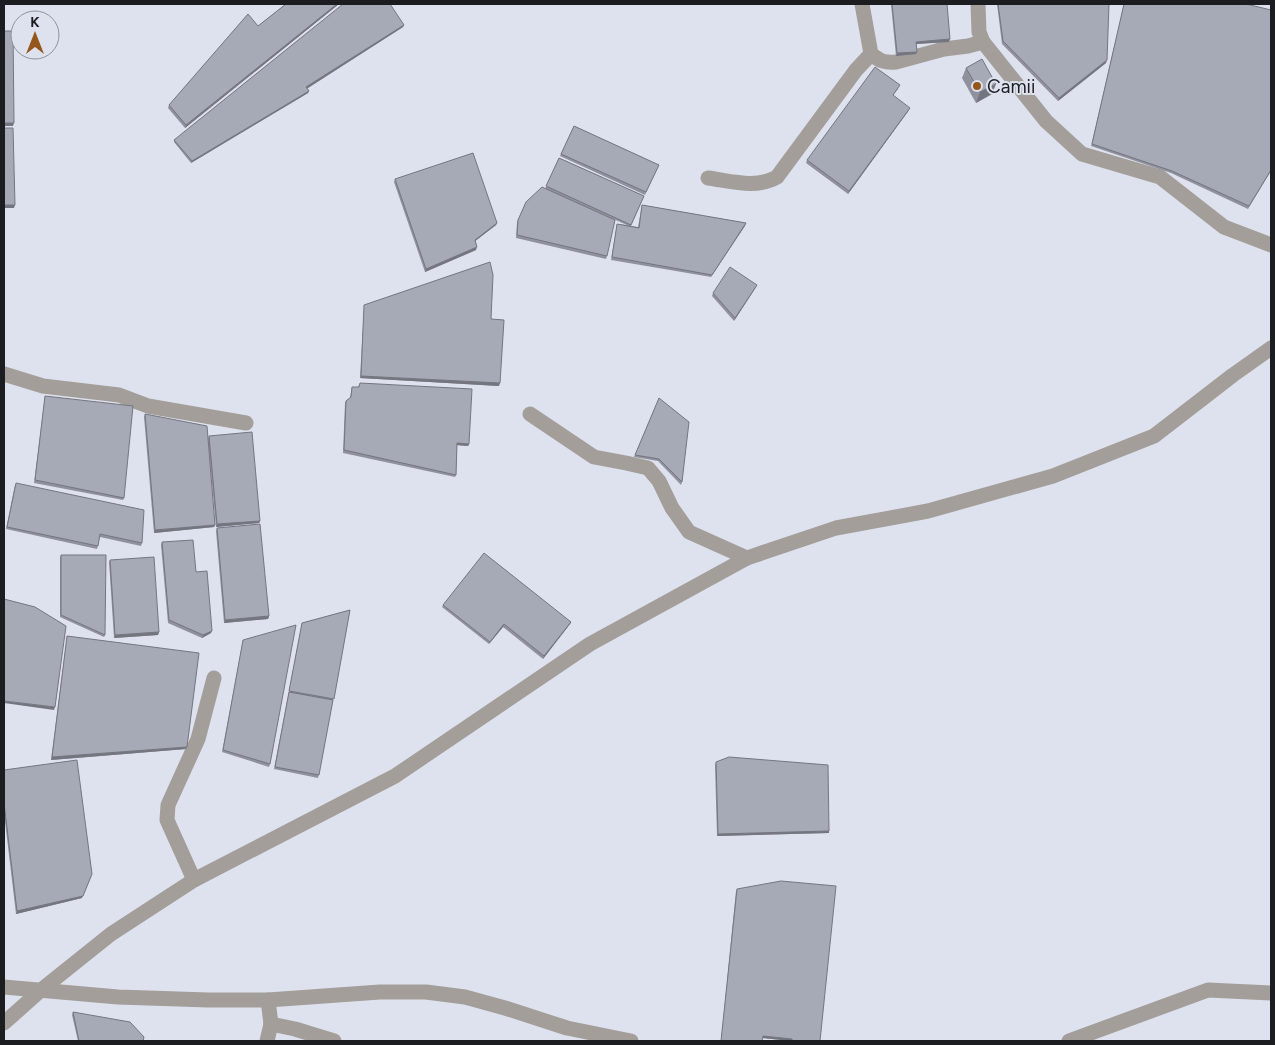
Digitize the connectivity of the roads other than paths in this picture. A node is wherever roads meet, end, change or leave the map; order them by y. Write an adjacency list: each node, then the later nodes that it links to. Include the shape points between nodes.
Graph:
1 (862, 4): 4 (street)
2 (978, 4): 3 (street, via 979,32)
3 (983, 42): 4 (street, via 890,62 880,61); 6 (street, via 1046,121 1082,154 1160,177 1224,227)
4 (871, 54): 5 (street, via 777,177 753,184)
5 (708, 178)
6 (1271, 245)
7 (1271, 348): 11 (street, via 1154,436 1136,444 1053,476 928,511 836,528)
8 (4, 374): 10 (street, via 43,386 118,395 148,406)
9 (530, 414): 11 (street, via 594,457 648,468 689,532)
10 (246, 423)
11 (747, 558): 13 (street, via 590,644 395,776)
12 (214, 678): 13 (street, via 198,739 168,805 168,820)
13 (194, 880): 15 (street, via 111,934)
14 (4, 987): 15 (street)
15 (41, 990): 17 (street, via 128,998); 18 (street)
16 (1271, 994): 23 (street, via 1208,990)
17 (268, 1000): 19 (street); 22 (street, via 380,992 447,994 567,1028)
18 (4, 1024)
19 (270, 1024): 20 (street); 21 (street)
20 (267, 1041)
21 (334, 1041)
22 (631, 1041)
23 (1069, 1041)

